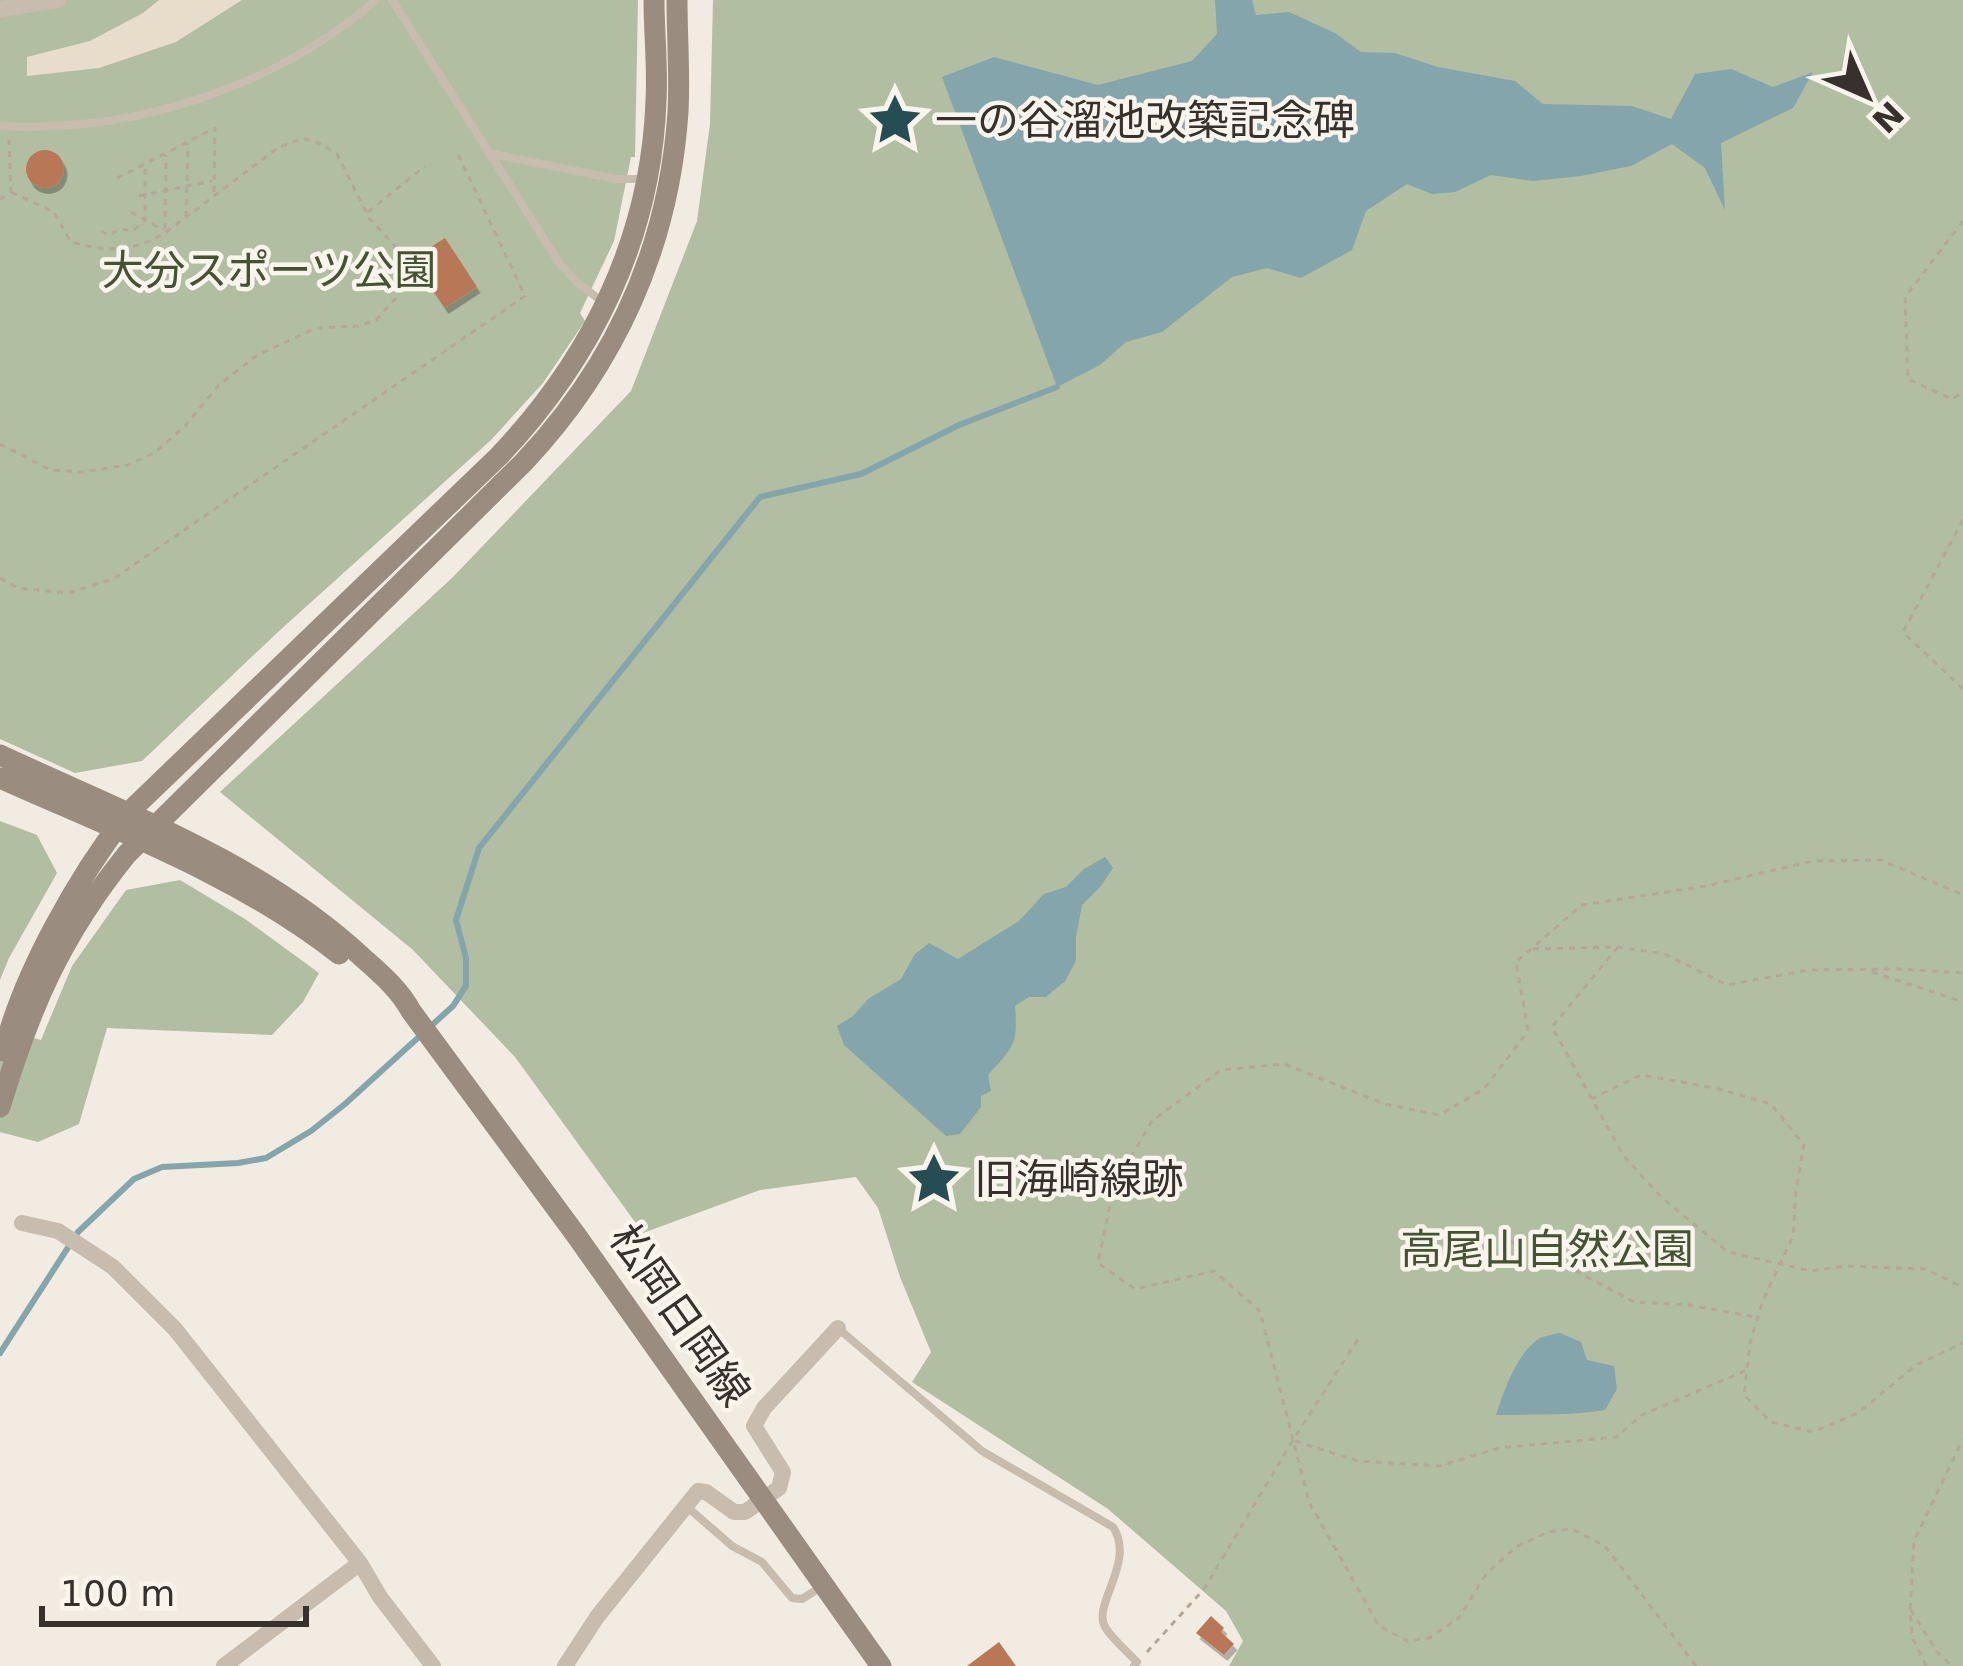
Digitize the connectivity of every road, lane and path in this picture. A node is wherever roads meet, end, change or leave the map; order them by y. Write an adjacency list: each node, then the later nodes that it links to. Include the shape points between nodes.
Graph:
1 (58, 0): 6 (street)
2 (376, 0): 7 (lane, via 281,64 173,107 104,122)
3 (392, 0): 10 (lane)
4 (654, 0): 15 (street)
5 (677, 0): 39 (street, via 677,112 665,206 633,304 590,381 524,462)
6 (0, 9)
7 (5, 126): 18 (path)
8 (188, 141): 9 (path); 16 (path, via 215,128); 17 (path)
9 (166, 153): 12 (path); 19 (path)
10 (491, 153): 15 (lane); 30 (lane, via 560,264)
11 (458, 154): 34 (path, via 525,296 113,579 68,593)
12 (146, 164): 14 (path); 20 (path)
13 (425, 166): 24 (path)
14 (117, 178)
15 (647, 179): 30 (street)
16 (214, 181): 17 (path); 21 (path)
17 (187, 187): 19 (path); 25 (path)
18 (11, 191): 22 (path); 29 (path, via 53,212 70,241 96,250 121,250)
19 (166, 191): 20 (path); 29 (path)
20 (142, 196): 26 (path)
21 (214, 196): 24 (path, via 303,138 338,154); 25 (path)
22 (0, 199)
23 (131, 212): 26 (path)
24 (366, 213): 32 (path, via 401,254 406,278 376,320 316,328 256,356 156,452 128,465 51,470)
25 (186, 218): 29 (path)
26 (145, 220): 28 (path, via 133,231); 29 (path)
27 (1963, 221): 31 (path, via 1905,297 1908,379 1952,399)
28 (101, 231)
29 (165, 232)
30 (606, 304): 38 (street, via 521,432)
31 (1963, 393)
32 (0, 444)
33 (1963, 520): 35 (path, via 1903,632)
34 (0, 578)
35 (1963, 689)
36 (0, 755): 38 (street, 松岡日岡線)
37 (0, 778): 38 (street, 松岡日岡線)
38 (121, 822): 39 (street, 松岡日岡線); 46 (street, via 40,956)
39 (146, 833): 46 (street, via 70,933); 61 (street, 松岡日岡線, via 296,915 391,1003 411,1011)
40 (1963, 895): 42 (path, via 1881,860 1813,861 1582,905)
41 (1618, 947): 42 (path); 43 (path, via 1665,954 1727,985 1808,970); 48 (path, via 1552,1028)
42 (1531, 950): 60 (path, via 1516,962 1528,1031 1484,1089 1439,1115 1385,1104 1284,1064 1221,1070 1152,1120 1114,1186 1098,1263 1136,1289 1214,1271 1260,1311)
43 (1864, 970): 44 (path); 45 (path)
44 (1963, 973)
45 (1963, 1002)
46 (17, 1031): 47 (street); 49 (street)
47 (0, 1068)
48 (1591, 1099): 52 (path, via 1623,1155 1661,1197 1728,1252); 52 (path, via 1641,1075 1771,1104 1804,1145 1793,1236)
49 (0, 1107)
50 (22, 1222): 63 (street, via 58,1231 113,1267 175,1328)
51 (1510, 1241): 54 (path, via 1634,1302)
52 (1780, 1264): 53 (path, via 1925,1269); 54 (path)
53 (1963, 1287)
54 (1757, 1318): 58 (path)
55 (838, 1328): 61 (street, via 754,1426 783,1472); 66 (lane, via 982,1451 1113,1527 1118,1565 1102,1617)
56 (1360, 1336): 60 (path)
57 (1963, 1343): 58 (path, via 1916,1365 1858,1413 1813,1432 1771,1422 1744,1395)
58 (1747, 1370): 60 (path, via 1642,1415 1616,1437 1498,1448 1439,1466 1358,1461)
59 (1963, 1439): 65 (path, via 1914,1541)
60 (1293, 1440): 66 (path, via 1204,1589); 71 (path, via 1309,1502 1379,1626 1407,1640 1429,1638 1459,1618 1486,1574 1516,1547 1572,1529 1605,1546)
61 (762, 1501): 62 (street, via 734,1512 698,1491); 64 (street, 松岡日岡線)
62 (686, 1505): 64 (lane, via 762,1562 792,1598); 69 (street)
63 (360, 1563): 67 (street); 68 (street)
64 (823, 1586): 70 (street, 松岡日岡線)
65 (1910, 1608): 72 (path); 73 (path)
66 (1138, 1664)
67 (224, 1666)
68 (434, 1666)
69 (566, 1666)
70 (881, 1666)
71 (1696, 1666)
72 (1926, 1666)
73 (1952, 1666)

